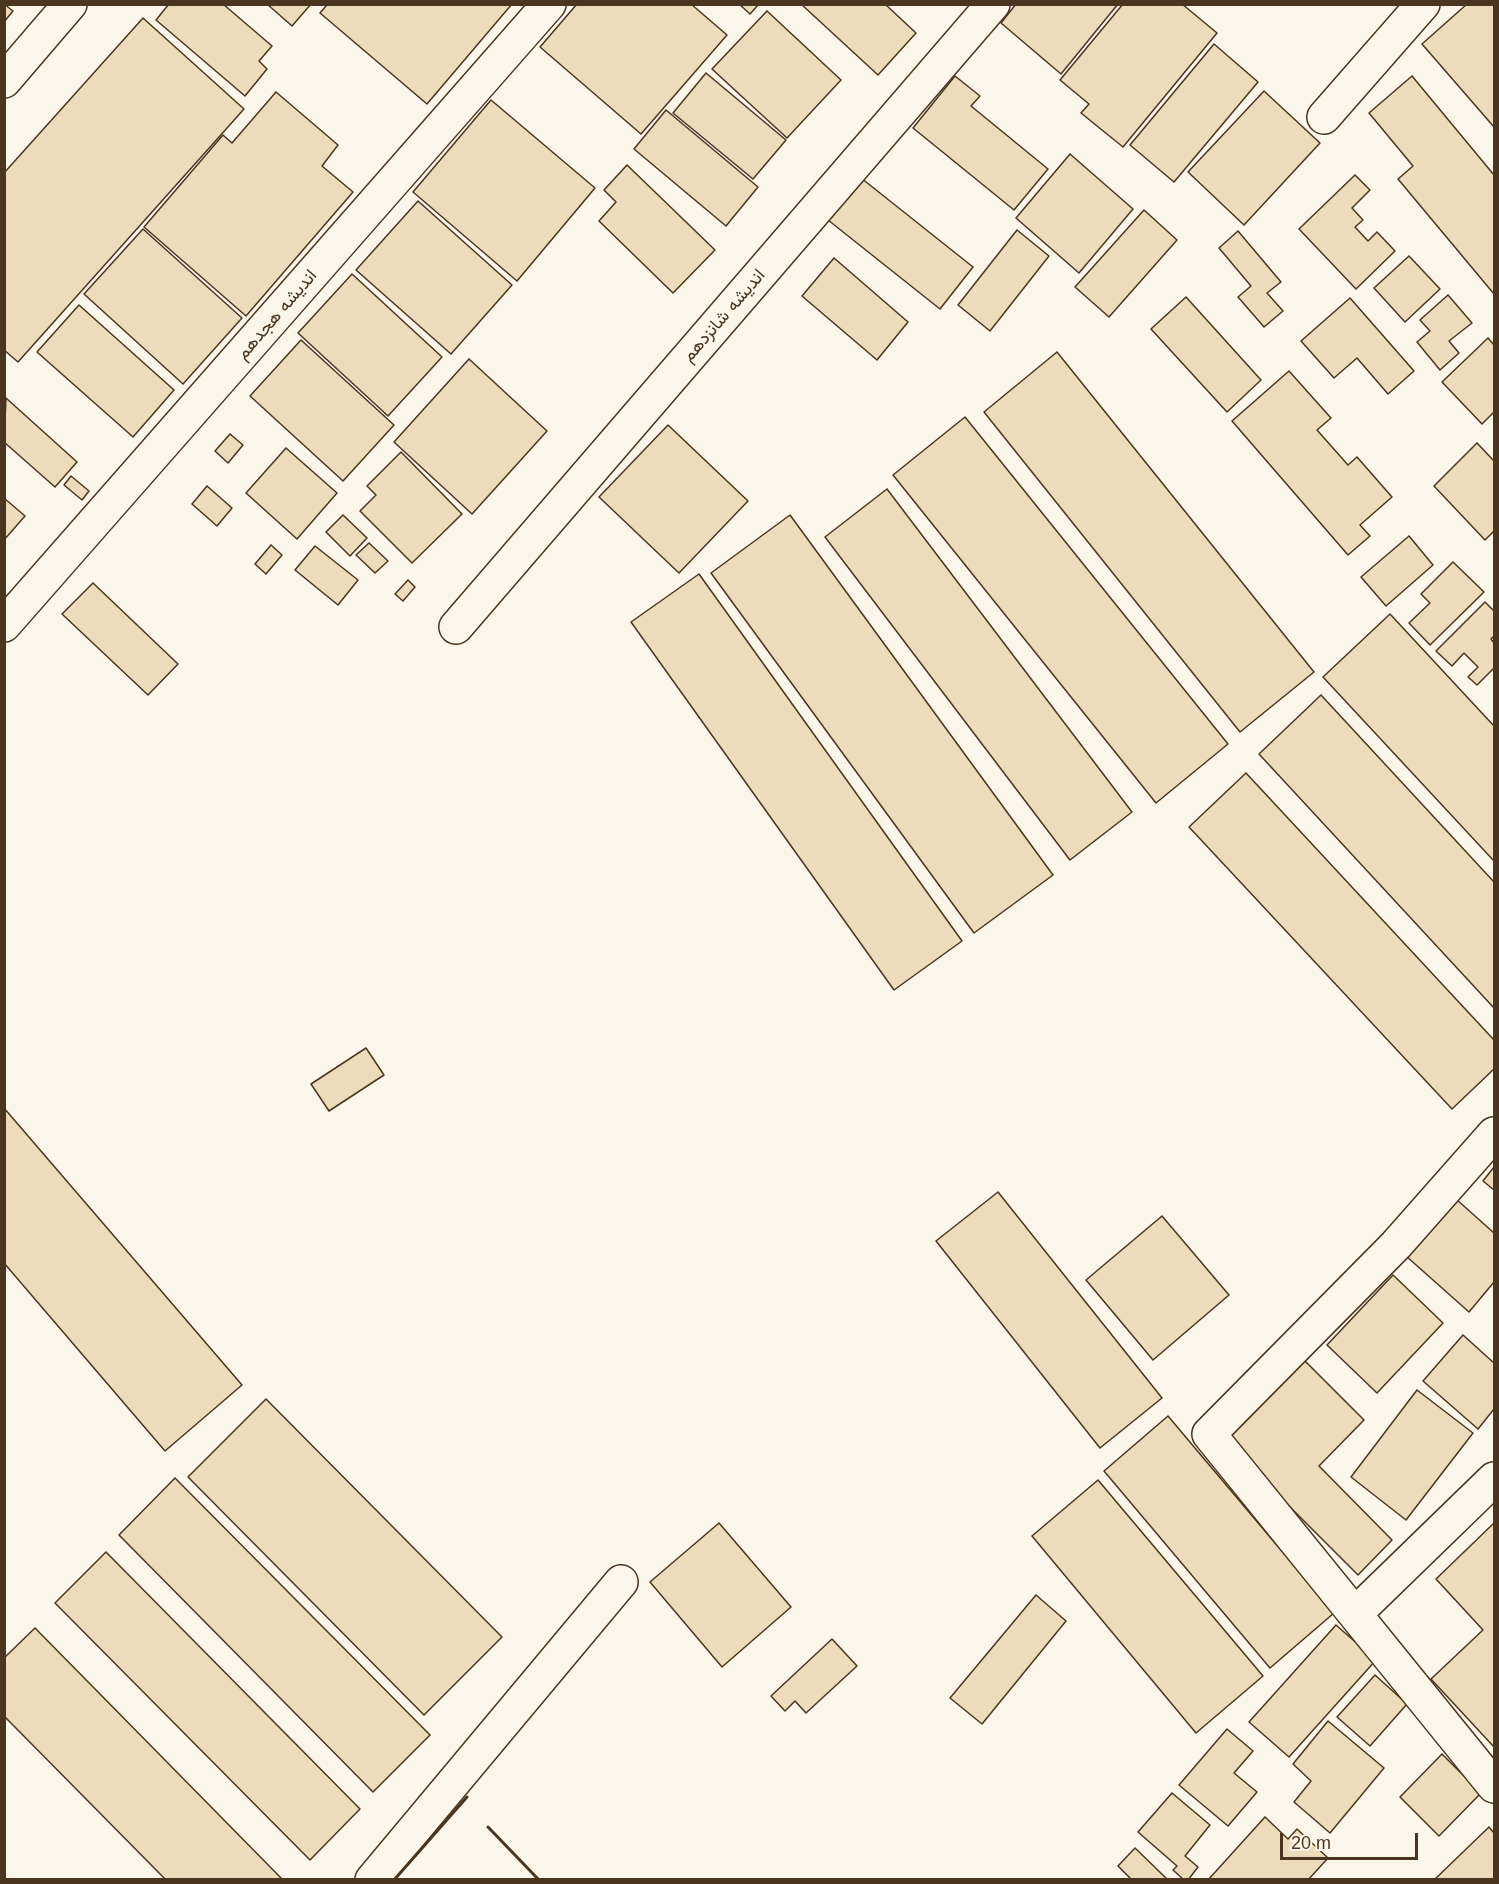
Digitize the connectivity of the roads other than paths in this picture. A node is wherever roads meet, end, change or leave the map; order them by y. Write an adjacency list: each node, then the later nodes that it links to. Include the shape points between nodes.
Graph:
1 (70, 4): 5 (street)
2 (549, 4): 7 (street, اندیشه هجدهم)
3 (993, 4): 8 (street, اندیشه شانزدهم)
4 (1423, 4): 6 (street)
5 (4, 81)
6 (1324, 117)
7 (4, 625)
8 (456, 627)
9 (1494, 1134): 12 (street, via 1396,1245 1209,1434)
10 (1494, 1479): 12 (street)
11 (621, 1581): 14 (street)
12 (1355, 1614): 13 (street)
13 (1494, 1786)
14 (372, 1880)

